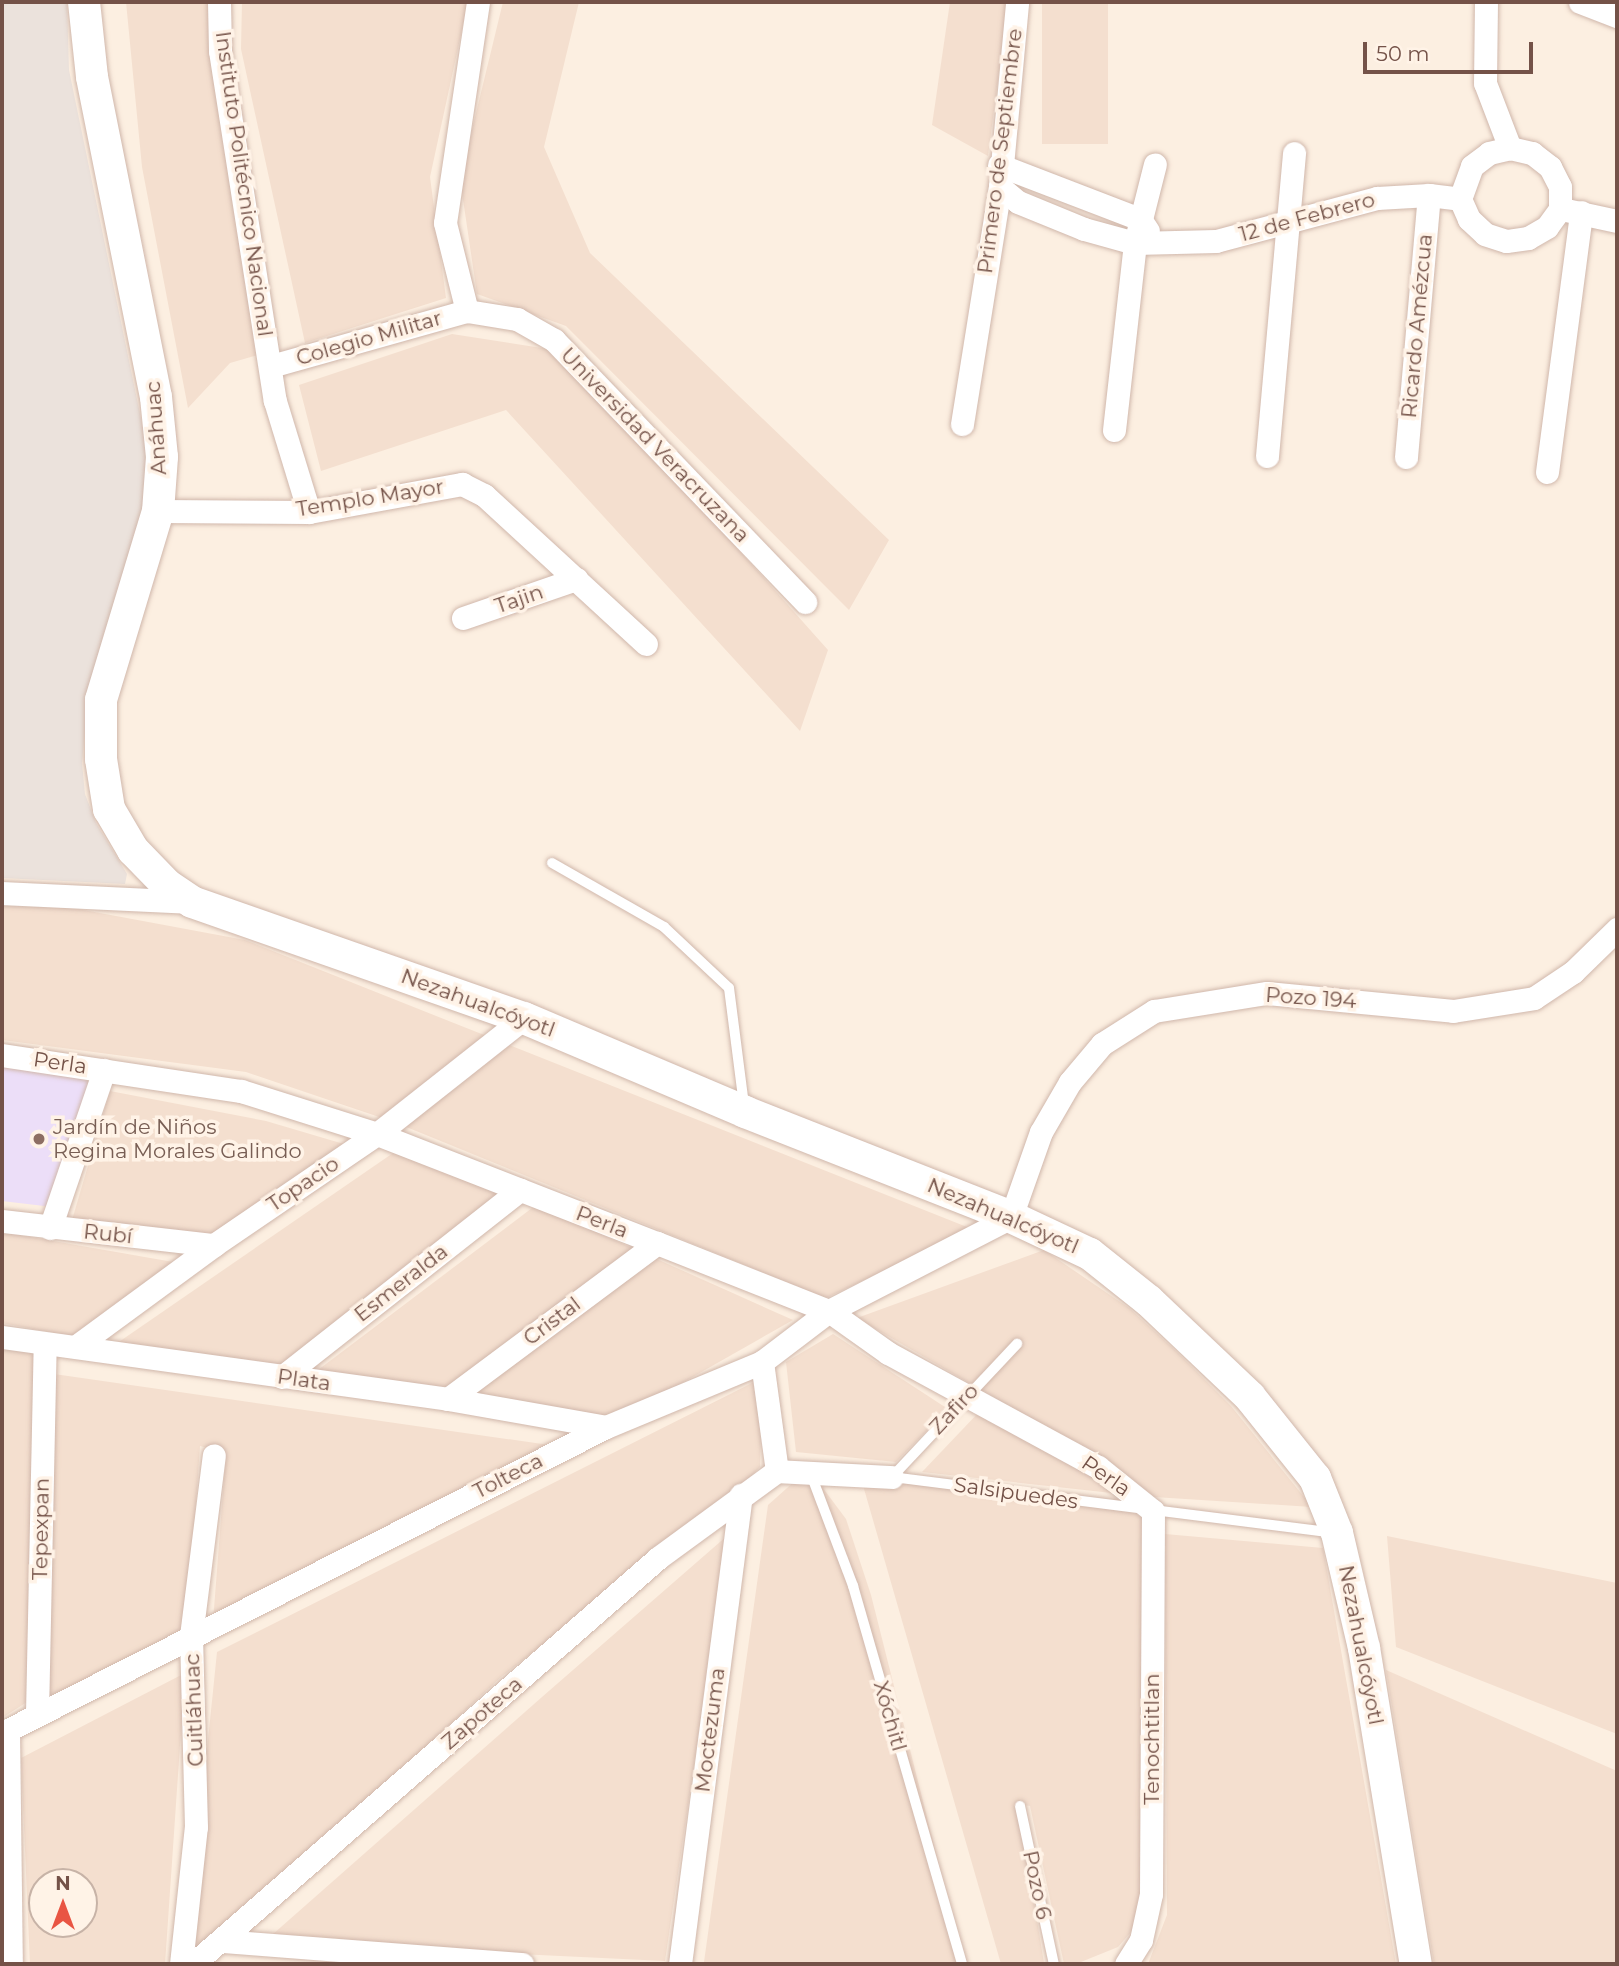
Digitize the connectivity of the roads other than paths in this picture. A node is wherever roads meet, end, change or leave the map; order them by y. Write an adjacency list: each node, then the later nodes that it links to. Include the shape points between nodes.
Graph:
1 (84, 2): 26 (main road, Anáhuac, via 92,77 156,397 162,457)
2 (219, 2): 20 (street, Instituto Politécnico Nacional, via 220,51)
3 (478, 2): 19 (street, via 445,223)
4 (1017, 2): 11 (street, Primero de Septiembre)
5 (1486, 2): 8 (street, via 1485,83)
6 (1580, 2): 7 (street)
7 (1617, 16)
8 (1510, 148): 13 (street, via 1489,153 1472,166); 14 (street, via 1532,153 1550,167)
9 (1294, 153): 17 (street)
10 (1156, 164): 15 (street)
11 (1000, 176): 15 (street); 18 (street, 12 de Febrero, via 1018,202 1073,225); 21 (street, Primero de Septiembre)
12 (1429, 195): 13 (street, 12 de Febrero); 17 (street, 12 de Febrero, via 1377,198); 24 (street, Ricardo Amézcua)
13 (1460, 199): 14 (street, via 1469,219 1485,234 1506,241 1528,238)
14 (1570, 211): 16 (street); 25 (street)
15 (1140, 219): 18 (street)
16 (1617, 221)
17 (1287, 224): 18 (street, 12 de Febrero, via 1216,241); 23 (street)
18 (1145, 243): 22 (street)
19 (467, 311): 20 (street, Colegio Militar); 29 (street, Universidad Veracruzana, via 517,319 554,340)
20 (271, 366): 27 (street, Instituto Politécnico Nacional, via 284,439)
21 (962, 424)
22 (1114, 430)
23 (1267, 456)
24 (1406, 457)
25 (1547, 472)
26 (158, 512): 27 (street, Templo Mayor); 34 (main road, Anáhuac, via 102,700 102,759 109,809 133,849 167,885)
27 (309, 512): 28 (street, Templo Mayor, via 462,484 484,495)
28 (576, 579): 30 (street, Tajin); 31 (street, Templo Mayor)
29 (805, 603)
30 (463, 618)
31 (646, 644)
32 (552, 863): 39 (lane, via 664,927 729,988)
33 (2, 893): 34 (street)
34 (192, 902): 36 (main road, Nezahualcóyotl)
35 (1617, 929): 42 (street, Pozo 194, via 1573,972 1534,998 1453,1011 1267,993 1154,1011 1102,1044 1070,1082 1041,1132)
36 (524, 1018): 39 (main road, Nezahualcóyotl); 40 (street, Topacio)
37 (2, 1055): 38 (street, Perla)
38 (104, 1070): 40 (street, Perla, via 241,1091); 44 (street)
39 (745, 1112): 42 (main road, Nezahualcóyotl)
40 (377, 1134): 41 (street, Perla); 46 (street, Topacio)
41 (520, 1190): 45 (street, Perla); 53 (street, Esmeralda)
42 (1011, 1217): 47 (street, Tolteca); 63 (main road, Nezahualcóyotl, via 1090,1254 1149,1301 1251,1397 1315,1478)
43 (2, 1221): 44 (street, Rubí)
44 (50, 1228): 46 (street, Rubí)
45 (657, 1243): 47 (street, Perla); 55 (street, Cristal)
46 (214, 1245): 51 (street, Topacio)
47 (829, 1311): 52 (street, Tolteca); 54 (street, Perla, via 888,1353)
48 (2, 1337): 49 (street, Plata)
49 (45, 1344): 51 (street, Plata); 65 (street, Tepexpan)
50 (1017, 1344): 54 (lane, Zafiro)
51 (78, 1345): 53 (street, Plata)
52 (762, 1362): 56 (street, Tolteca); 59 (street)
53 (282, 1377): 55 (street, Plata)
54 (967, 1394): 60 (lane, Zafiro); 62 (street, Perla, via 1098,1468)
55 (448, 1399): 56 (street, Plata)
56 (606, 1427): 64 (street, Tolteca)
57 (214, 1455): 64 (street, Cuitláhuac)
58 (809, 1470): 59 (street, Salsipuedes); 60 (street, Salsipuedes); 74 (lane, Xóchitl, via 853,1586)
59 (777, 1471): 61 (street, Zapoteca)
60 (892, 1476): 62 (lane, Salsipuedes)
61 (741, 1495): 68 (street, Zapoteca, via 658,1558); 73 (street, Moctezuma)
62 (1153, 1511): 63 (lane, Salsipuedes); 76 (street, Tenochtitlan, via 1151,1894 1140,1940)
63 (1337, 1533): 77 (main road, Nezahualcóyotl, via 1364,1648)
64 (191, 1636): 65 (street, Tolteca); 70 (street, Cuitláhuac, via 197,1722 196,1827)
65 (37, 1714): 66 (street, Tolteca)
66 (5, 1732): 69 (street)
67 (1020, 1806): 75 (lane, Pozo 6)
68 (222, 1941): 71 (street, Zapoteca); 72 (street)
69 (10, 1964)
70 (181, 1964)
71 (193, 1964)
72 (522, 1964)
73 (680, 1964)
74 (962, 1964)
75 (1054, 1964)
76 (1126, 1964)
77 (1416, 1964)

